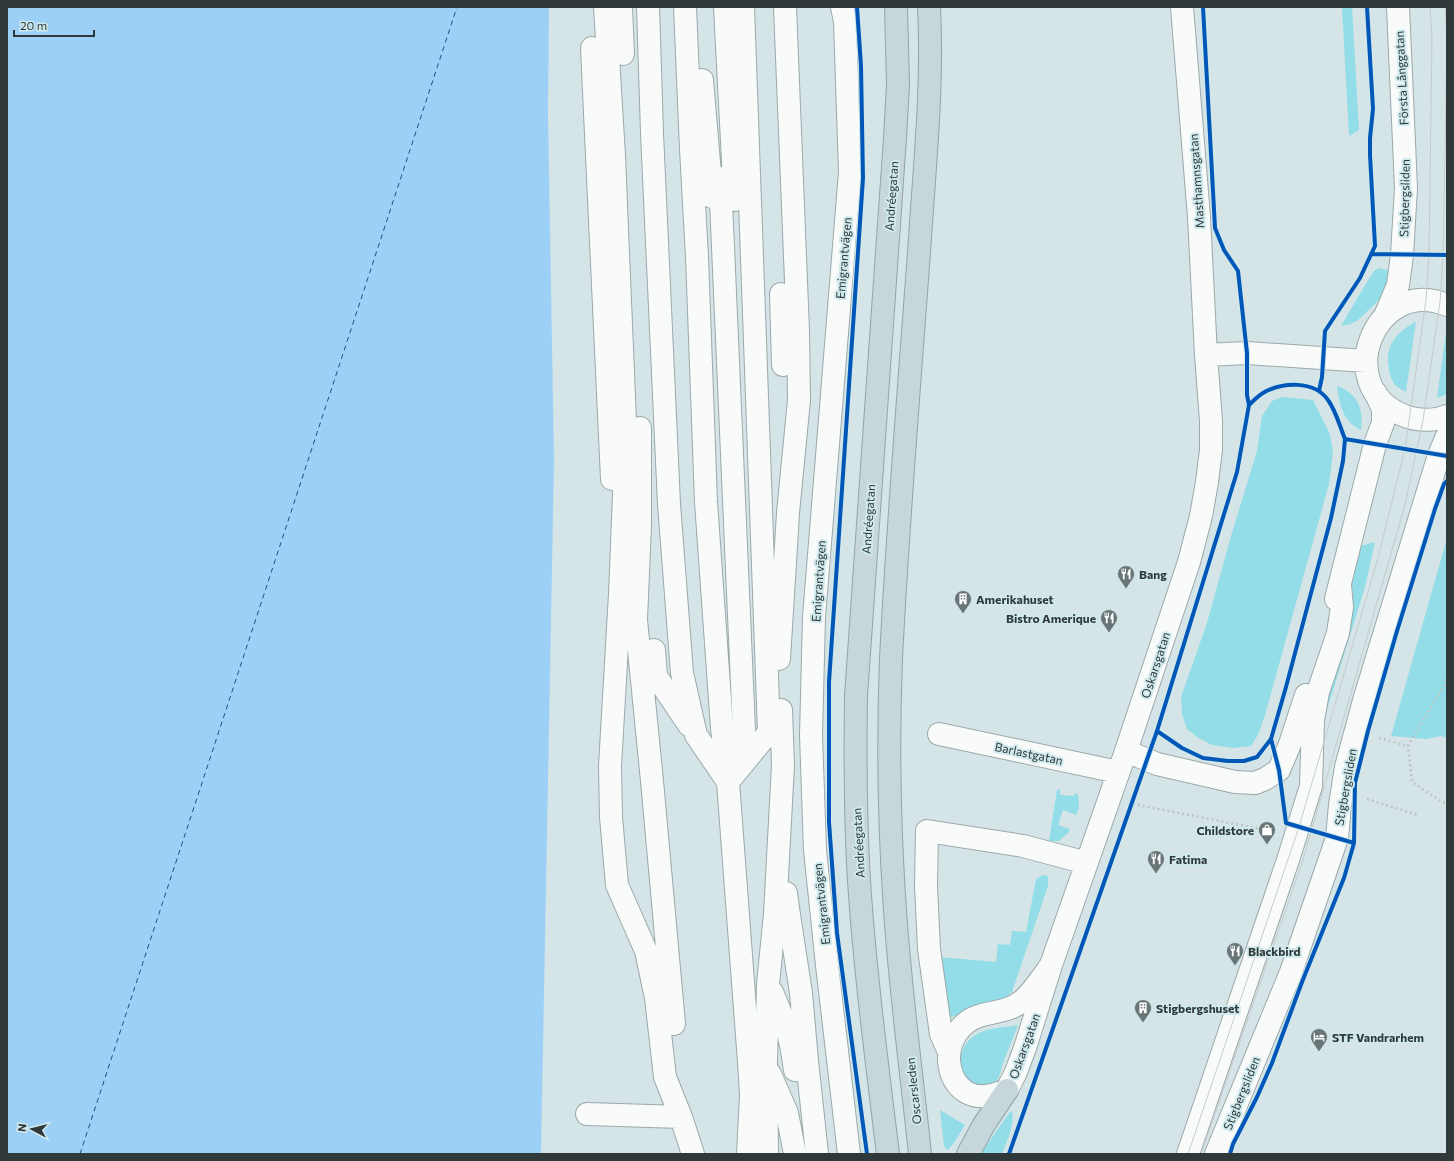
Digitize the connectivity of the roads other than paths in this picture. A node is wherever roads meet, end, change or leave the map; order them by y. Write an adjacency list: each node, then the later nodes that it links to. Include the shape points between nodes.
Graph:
1 (591, 7): 31 (street, via 611,460)
2 (605, 7): 31 (street, via 626,445)
3 (621, 7): 48 (street, via 641,447 636,620)
4 (634, 7): 33 (street, via 648,259 656,505)
5 (648, 7): 33 (street, via 669,504)
6 (660, 7): 33 (street, via 682,502)
7 (673, 7): 33 (street, via 693,501)
8 (685, 7): 34 (street, via 698,257 706,502)
9 (697, 7): 34 (street, via 717,256)
10 (713, 7): 34 (street)
11 (725, 7): 34 (street)
12 (743, 7): 34 (street)
13 (756, 7): 32 (street)
14 (772, 7): 29 (street)
15 (785, 7): 29 (street, via 799,400)
16 (842, 7): 54 (street, Emigrantvägen, via 845,22 850,172 814,617 810,735 816,858)
17 (896, 7): 55 (highway, Andréegatan, via 898,85 856,696 855,786 860,899)
18 (929, 7): 56 (highway, Oscarsleden, via 930,86 897,552 889,739 894,898)
19 (1182, 7): 24 (street, Masthamnsgatan, via 1199,216)
20 (1398, 7): 21 (street, Första Långgatan)
21 (1405, 148): 23 (street, Stigbergsliden, via 1406,188 1402,255 1398,285)
22 (1447, 305): 23 (street, Stigbergsliden, via 1426,300 1411,302)
23 (1385, 316): 25 (street, Stigbergsliden, via 1370,339)
24 (1206, 355): 25 (street, via 1247,353); 37 (street, Oskarsgatan, via 1211,450 1202,516)
25 (1366, 361): 26 (street, Stigbergsliden, via 1368,378)
26 (1375, 392): 27 (street, Stigbergsliden, via 1390,408 1409,418 1423,420); 30 (street, Stigbergsliden, via 1383,409 1383,423 1375,444)
27 (1447, 416)
28 (1447, 436): 59 (street, Stigbergsliden, via 1365,697 1346,767 1337,838 1291,972)
29 (788, 513): 32 (street)
30 (1340, 585): 37 (street, Stigbergsliden, via 1299,720 1279,770 1255,783 1235,782 1157,764); 58 (street, Stigbergsliden, via 1342,607 1338,633 1318,692 1313,720 1311,786)
31 (620, 594): 48 (street, via 610,766 617,885 646,950 656,998 665,1077)
32 (779, 657): 40 (street, via 783,765)
33 (682, 674): 36 (street); 36 (street)
34 (746, 730): 39 (street); 39 (street)
35 (939, 734): 38 (street, Barlastgatan)
36 (696, 735): 39 (street)
37 (1126, 751): 38 (street, Oskarsgatan)
38 (1118, 772): 41 (street, Oskarsgatan)
39 (728, 782): 49 (street, via 751,1095)
40 (780, 822): 43 (street); 53 (street, via 788,915 801,993)
41 (1087, 863): 42 (street, Oskarsgatan); 44 (street, via 1023,846 927,831 929,948 941,1034)
42 (1051, 966): 44 (street, Oskarsgatan, via 1022,1001 1007,1010 978,1016 964,1025 954,1035); 46 (street, Oskarsgatan, via 1025,1048)
43 (768, 984): 45 (street); 52 (street, via 787,1028 792,1050)
44 (949, 1052): 46 (street, Oskarsgatan, via 950,1070 954,1081 965,1092 986,1097)
45 (766, 1063): 49 (street); 51 (street, via 787,1113)
46 (1007, 1090): 57 (highway)
47 (587, 1114): 48 (street)
48 (681, 1117): 50 (street)
49 (763, 1152)
50 (693, 1154)
51 (794, 1154)
52 (806, 1154)
53 (817, 1154)
54 (849, 1154)
55 (888, 1154)
56 (920, 1154)
57 (968, 1154)
58 (1188, 1154)
59 (1216, 1154)

